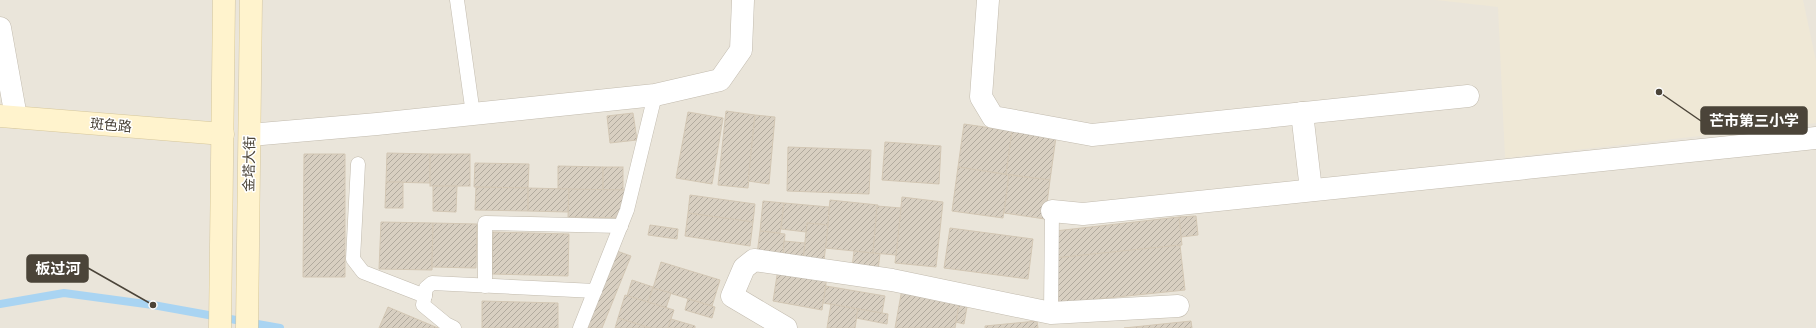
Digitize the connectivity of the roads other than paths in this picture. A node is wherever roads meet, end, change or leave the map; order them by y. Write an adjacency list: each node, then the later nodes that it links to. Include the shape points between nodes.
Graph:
1 (224, 0): 12 (main road, 金塔大街)
2 (251, 0): 13 (main road, 金塔大街)
3 (457, 0): 10 (lane)
4 (743, 0): 7 (street, via 741,50 720,80)
5 (988, 0): 9 (street, via 981,97 993,117 1092,135)
6 (0, 28): 11 (street)
7 (654, 95): 10 (street); 18 (lane, via 628,210)
8 (1468, 96): 9 (street)
9 (1302, 113): 16 (street)
10 (473, 114): 13 (street)
11 (8, 116): 12 (main road, 斑色路)
12 (223, 134): 24 (main road, 金塔大街)
13 (250, 135): 25 (main road, 金塔大街)
14 (1816, 138): 16 (street)
15 (358, 164): 21 (lane, via 353,259 363,272)
16 (1312, 190): 17 (street, via 1083,214)
17 (1052, 211): 23 (lane)
18 (621, 226): 19 (lane, via 485,223); 20 (lane)
19 (485, 286): 20 (lane); 21 (lane, via 432,283 426,288)
20 (595, 291): 27 (lane)
21 (425, 296): 26 (lane, via 423,305)
22 (1178, 306): 23 (street)
23 (1051, 321): 28 (street, via 892,280 754,260 744,268 732,296)
24 (220, 328)
25 (247, 328)
26 (454, 328)
27 (580, 328)
28 (786, 328)

